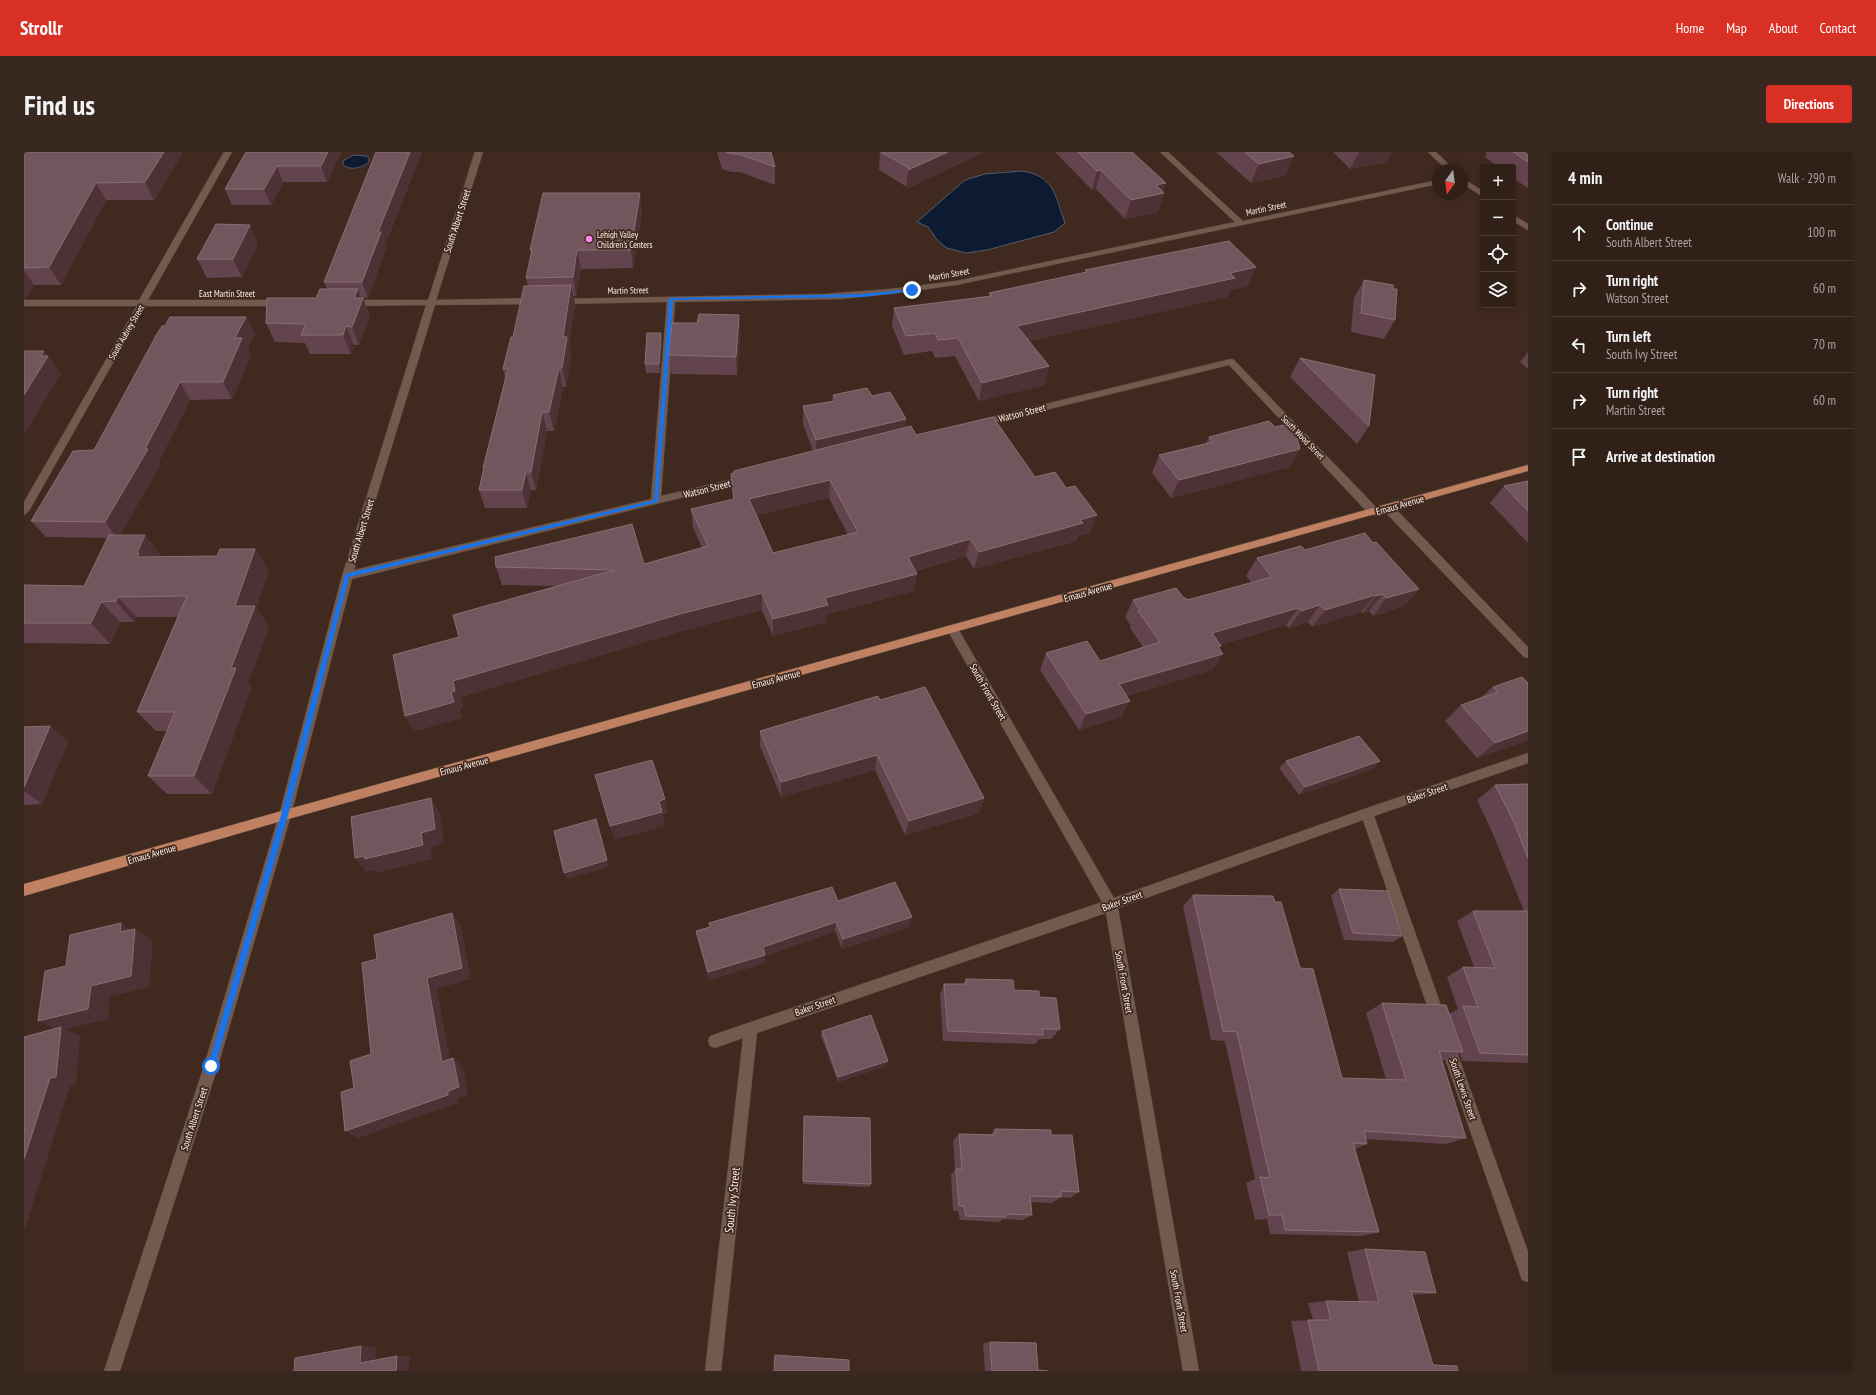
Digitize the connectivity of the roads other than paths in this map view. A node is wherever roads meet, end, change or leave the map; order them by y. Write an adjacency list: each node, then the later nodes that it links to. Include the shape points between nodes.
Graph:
1 (228, 152): 14 (street, South Aubrey Street)
2 (479, 152): 17 (street, South Albert Street)
3 (1164, 152): 10 (street)
4 (1432, 152): 5 (street)
5 (1445, 164)
6 (1432, 183): 10 (street, Martin Street)
7 (1468, 184): 8 (street)
8 (1480, 193)
9 (1516, 219): 11 (street)
10 (1241, 224): 12 (street, Martin Street, via 912,290 824,297)
11 (1528, 228)
12 (671, 299): 17 (street, Martin Street); 22 (street)
13 (24, 303): 14 (street, East Martin Street)
14 (142, 303): 15 (street, East Martin Street); 24 (street, South Aubrey Street)
15 (290, 303)
16 (337, 303): 17 (street)
17 (430, 303): 26 (street, South Albert Street)
18 (1231, 362): 19 (street, Watson Street); 25 (street, South Wood Street)
19 (967, 426)
20 (1528, 468): 23 (main road, Emaus Avenue)
21 (757, 477): 22 (street, Watson Street)
22 (656, 501): 26 (street, Watson Street)
23 (1388, 508): 25 (main road, Emaus Avenue); 28 (street)
24 (24, 511)
25 (1374, 512): 27 (main road, Emaus Avenue)
26 (347, 576): 31 (street, South Albert Street)
27 (953, 630): 31 (main road, Emaus Avenue); 33 (street, South Front Street)
28 (1528, 654)
29 (1528, 758): 30 (street, Baker Street)
30 (1366, 814): 33 (street, Baker Street); 36 (street, South Lewis Street)
31 (285, 815): 32 (main road, Emaus Avenue); 37 (street, South Albert Street, via 211,1066)
32 (24, 890)
33 (1111, 905): 34 (street, Baker Street); 39 (street, South Front Street)
34 (751, 1028): 35 (street, Baker Street); 38 (street, South Ivy Street)
35 (715, 1041)
36 (1528, 1274)
37 (112, 1371)
38 (714, 1371)
39 (1191, 1371)

